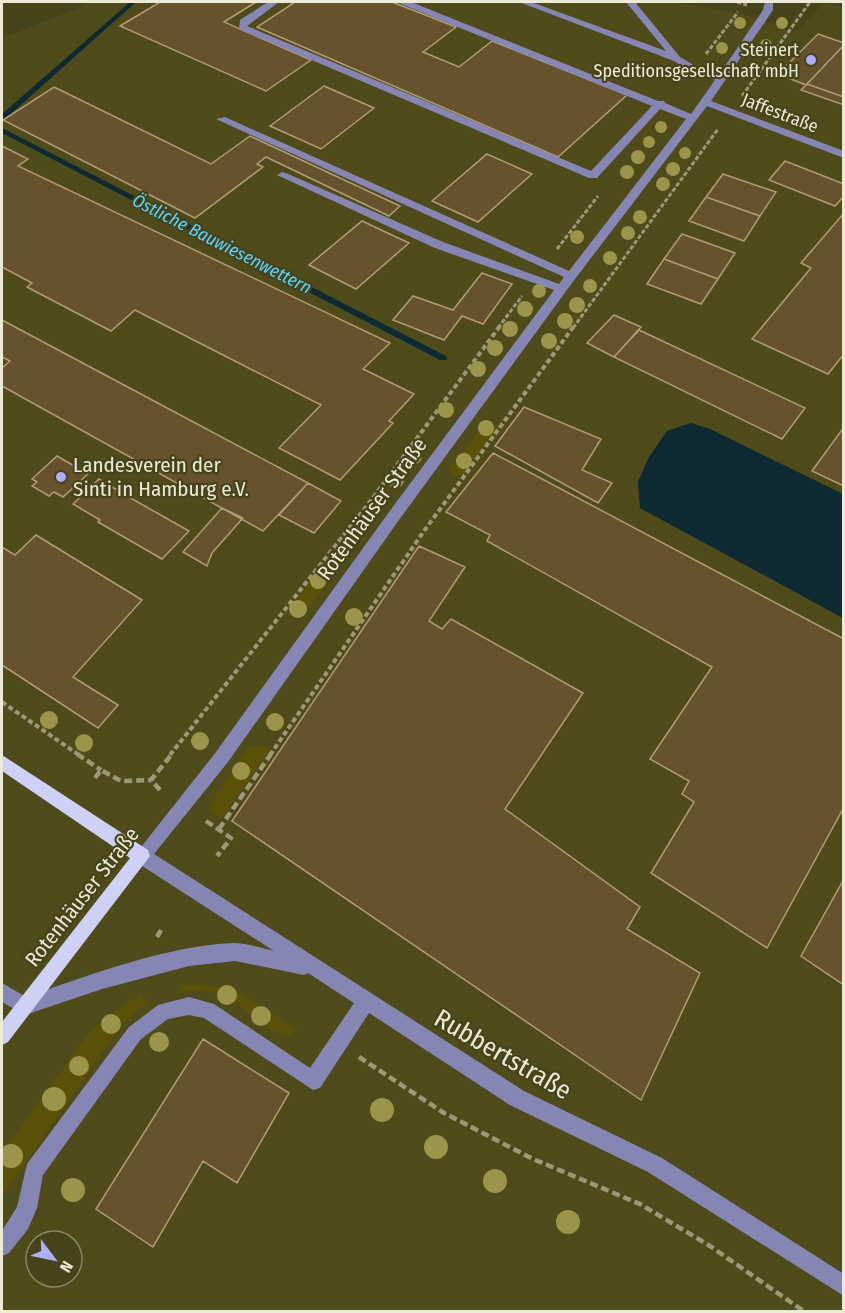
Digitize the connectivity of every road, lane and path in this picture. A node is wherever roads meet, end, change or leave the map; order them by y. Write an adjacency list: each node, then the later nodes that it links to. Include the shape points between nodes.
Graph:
1 (274, 2): 13 (street, via 243,22 242,27 593,176)
2 (404, 2): 13 (street)
3 (524, 2): 9 (street)
4 (631, 2): 9 (street)
5 (737, 2): 8 (path)
6 (769, 2): 11 (street, Rotenhäuser Straße, via 768,10)
7 (810, 2): 14 (path)
8 (744, 3): 10 (path)
9 (677, 59): 10 (street)
10 (694, 69): 11 (street)
11 (722, 79): 12 (street, Rotenhäuser Straße)
12 (705, 102): 14 (street, Jaffestraße); 15 (street, Rotenhäuser Straße)
13 (660, 104): 15 (street)
14 (731, 112): 17 (street, Jaffestraße); 31 (path, via 424,531)
15 (692, 118): 21 (street, Rotenhäuser Straße)
16 (221, 119): 20 (street)
17 (843, 155)
18 (282, 175): 22 (street, via 439,245)
19 (602, 190): 20 (path)
20 (546, 265): 21 (street)
21 (571, 276): 23 (street, Rotenhäuser Straße)
22 (535, 279): 23 (street); 28 (path, via 369,503)
23 (562, 289): 32 (street, Rotenhäuser Straße, via 222,757)
24 (2, 702): 26 (path)
25 (2, 762): 32 (main road)
26 (101, 770): 27 (path); 28 (path, via 121,781)
27 (95, 778)
28 (151, 780): 29 (path)
29 (160, 790)
30 (206, 820): 31 (path)
31 (219, 829): 33 (path, via 231,838)
32 (142, 856): 34 (street, Rubbertstraße); 37 (main road, Rotenhäuser Straße)
33 (217, 856)
34 (313, 968): 36 (street, Rubbertstraße); 37 (street, via 235,952 189,957)
35 (2, 992): 37 (street)
36 (365, 1002): 39 (street); 41 (street, Rubbertstraße, via 517,1098 655,1165)
37 (25, 1006): 38 (main road, Rotenhäuser Straße)
38 (2, 1036)
39 (338, 1044): 40 (street, via 314,1081 208,1010 189,1006 164,1011 135,1032 34,1171 27,1208); 42 (path, via 444,1113 533,1159 640,1204)
40 (2, 1246)
41 (843, 1286)
42 (805, 1311)

